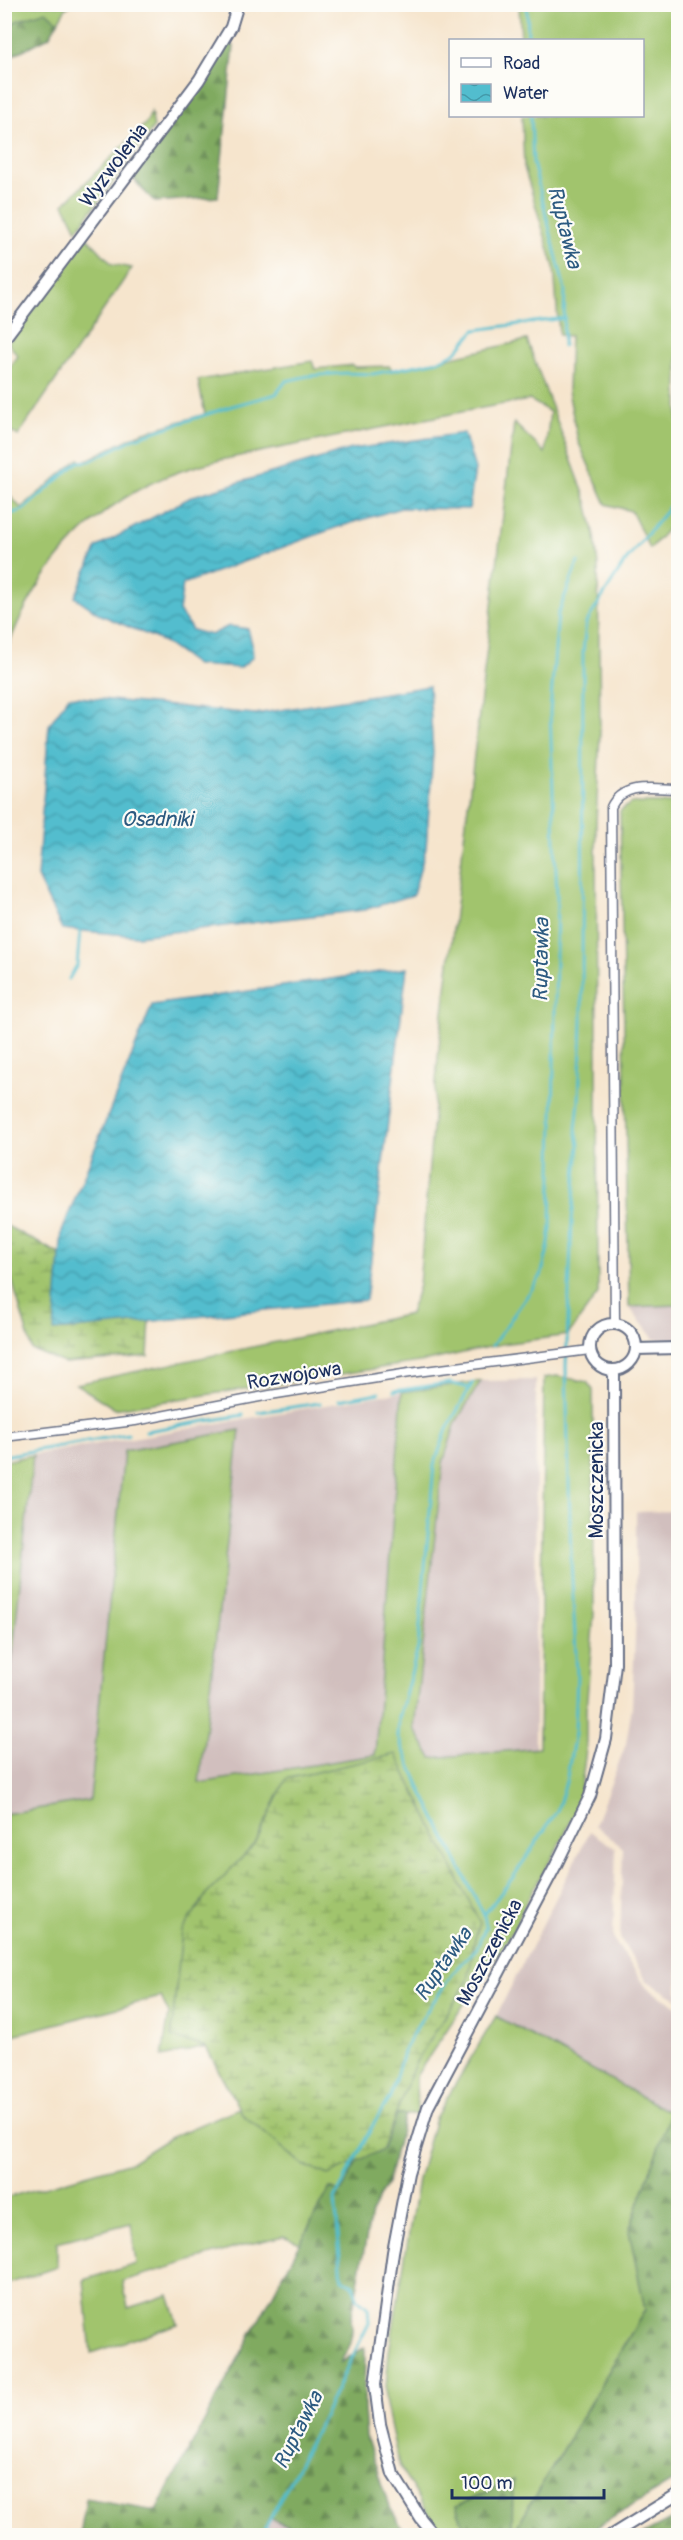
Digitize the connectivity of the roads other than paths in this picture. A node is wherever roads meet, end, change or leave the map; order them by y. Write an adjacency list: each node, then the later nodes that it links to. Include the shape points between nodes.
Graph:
1 (238, 4): 2 (street, Wyzwolenia, via 231,27 199,80)
2 (4, 339)
3 (678, 789): 4 (street, via 628,789 615,797 611,807)
4 (615, 1324): 6 (street, via 633,1335); 7 (street, via 597,1331)
5 (678, 1348): 6 (street)
6 (636, 1349): 8 (street, via 625,1367)
7 (590, 1350): 8 (street, via 597,1364); 9 (street, Rozwojowa, via 270,1395 135,1421)
8 (611, 1370): 11 (street, Moszczenicka, via 615,1664 606,1739 590,1796 428,2107 408,2173 393,2252 375,2385 380,2424 393,2474)
9 (4, 1437)
10 (678, 2494): 12 (street)
11 (435, 2535)
12 (610, 2535)

